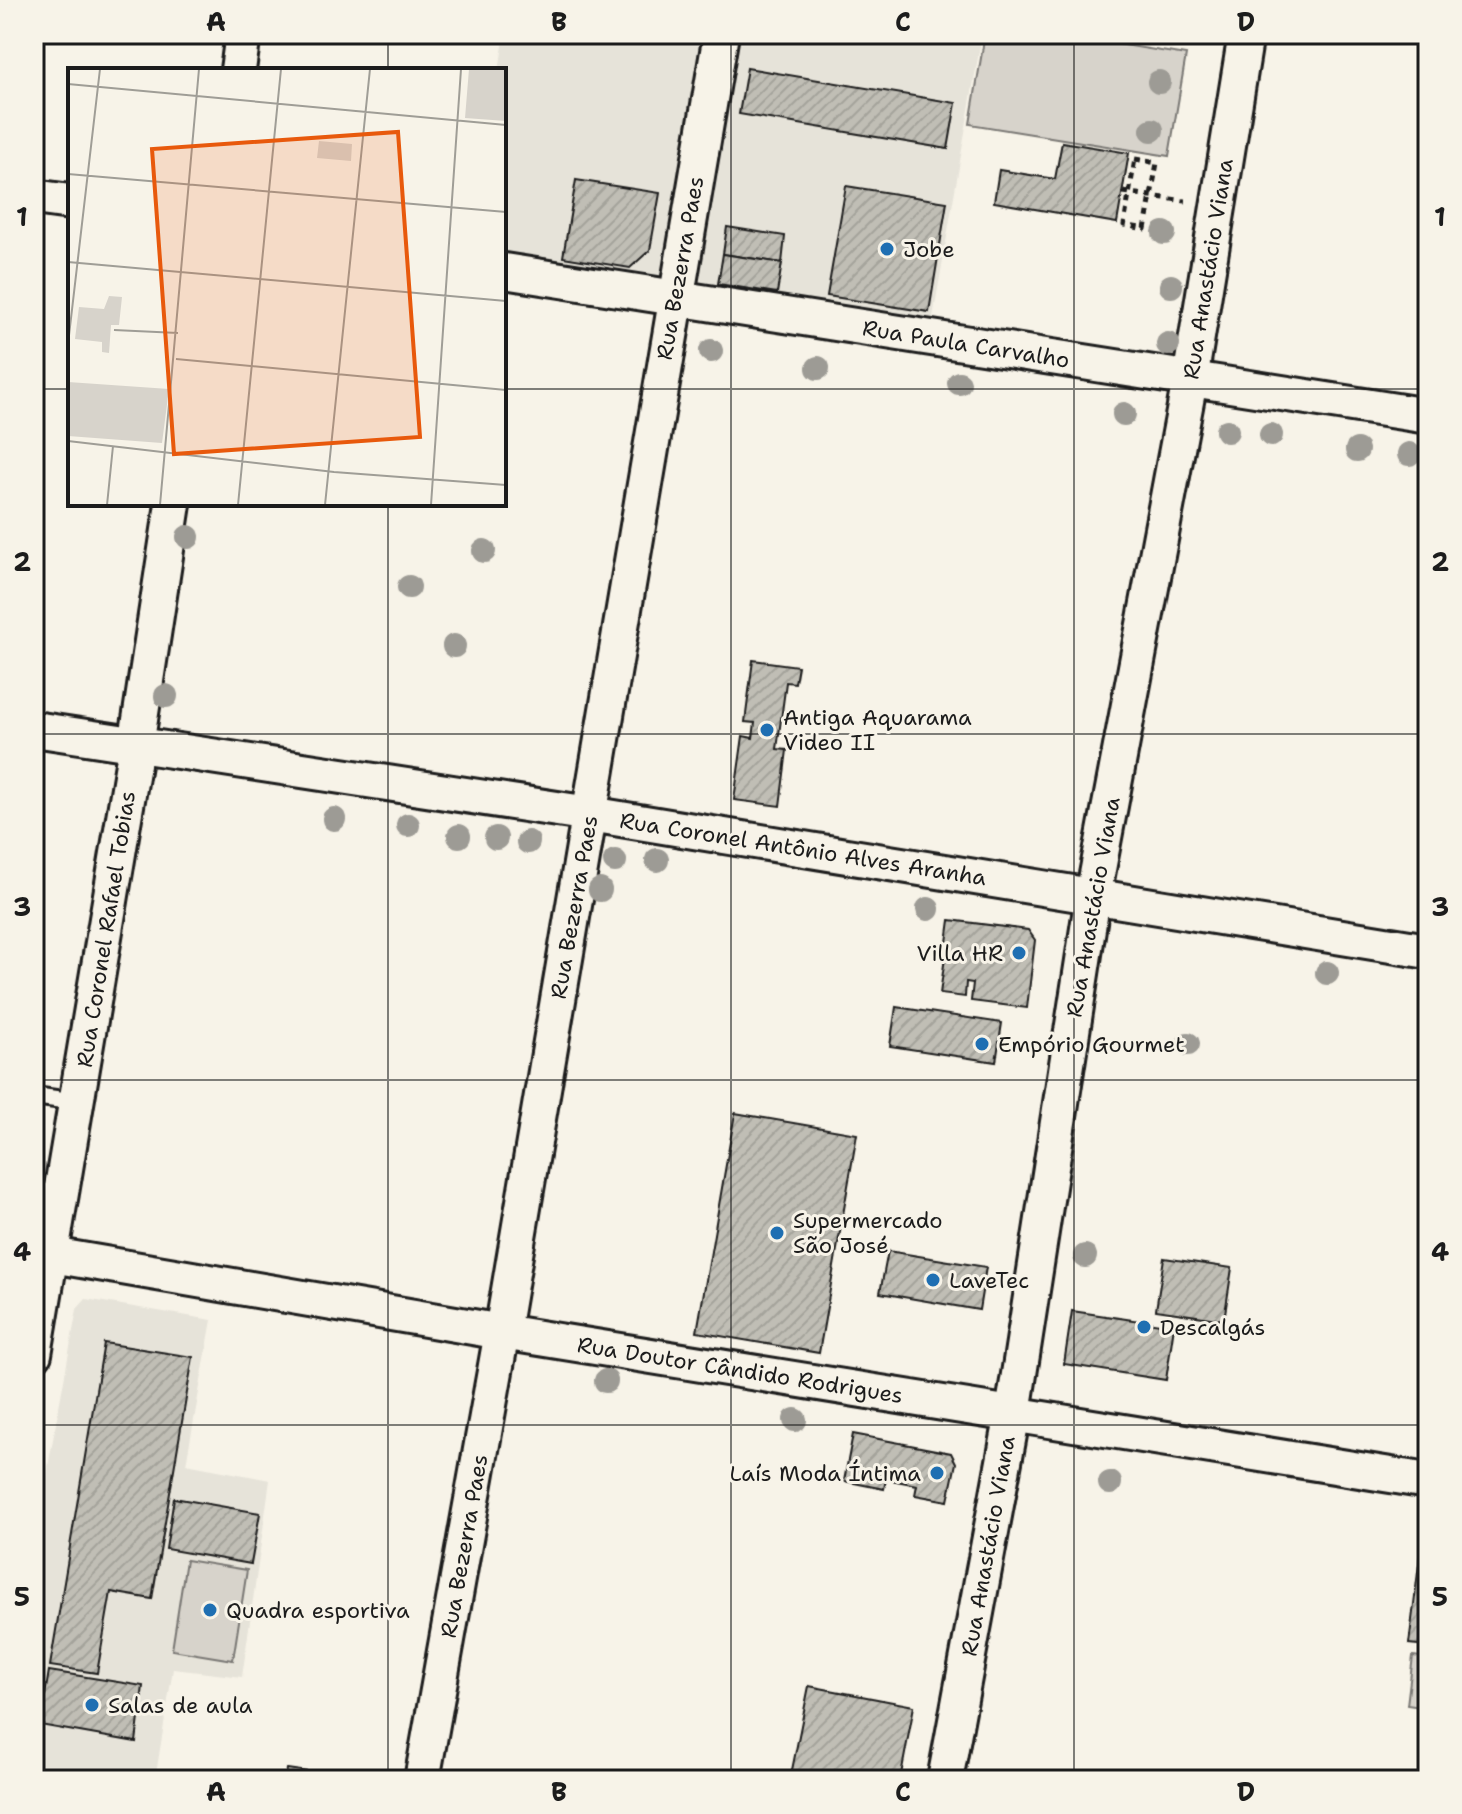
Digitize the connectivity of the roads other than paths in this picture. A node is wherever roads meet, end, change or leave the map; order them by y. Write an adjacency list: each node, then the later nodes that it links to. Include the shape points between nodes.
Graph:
1 (243, 34): 4 (street)
2 (721, 34): 8 (street, Rua Bezerra Paes)
3 (1246, 34): 9 (street, Rua Anastácio Viana)
4 (238, 68)
5 (34, 197): 6 (street)
6 (68, 202)
7 (506, 271): 8 (street, Rua Paula Carvalho)
8 (674, 298): 9 (street, Rua Paula Carvalho); 14 (street, Rua Bezerra Paes)
9 (1190, 380): 10 (street, Rua Paula Carvalho); 15 (street, Rua Anastácio Viana)
10 (1428, 416)
11 (173, 506): 13 (street, Rua Coronel Rafael Tobias)
12 (34, 729): 13 (street, Rua Coronel Antônio Alves Aranha)
13 (136, 746): 14 (street, Rua Coronel Antônio Alves Aranha); 18 (street, Rua Coronel Rafael Tobias)
14 (590, 814): 15 (street, Rua Coronel Antônio Alves Aranha); 20 (street, Rua Bezerra Paes)
15 (1093, 896): 16 (street, Rua Coronel Antônio Alves Aranha); 22 (street, Rua Anastácio Viana)
16 (1428, 951)
17 (34, 1096): 18 (lane)
18 (77, 1102): 19 (street, Rua Coronel Rafael Tobias)
19 (52, 1255): 20 (street, Rua Doutor Cândido Rodrigues); 21 (street, Rua Coronel Rafael Tobias)
20 (502, 1332): 22 (street, Rua Doutor Cândido Rodrigues); 24 (street, Rua Bezerra Paes)
21 (34, 1354)
22 (1013, 1413): 23 (street, Rua Doutor Cândido Rodrigues); 25 (street, Rua Anastácio Viana)
23 (1428, 1481)
24 (422, 1780)
25 (945, 1780)

